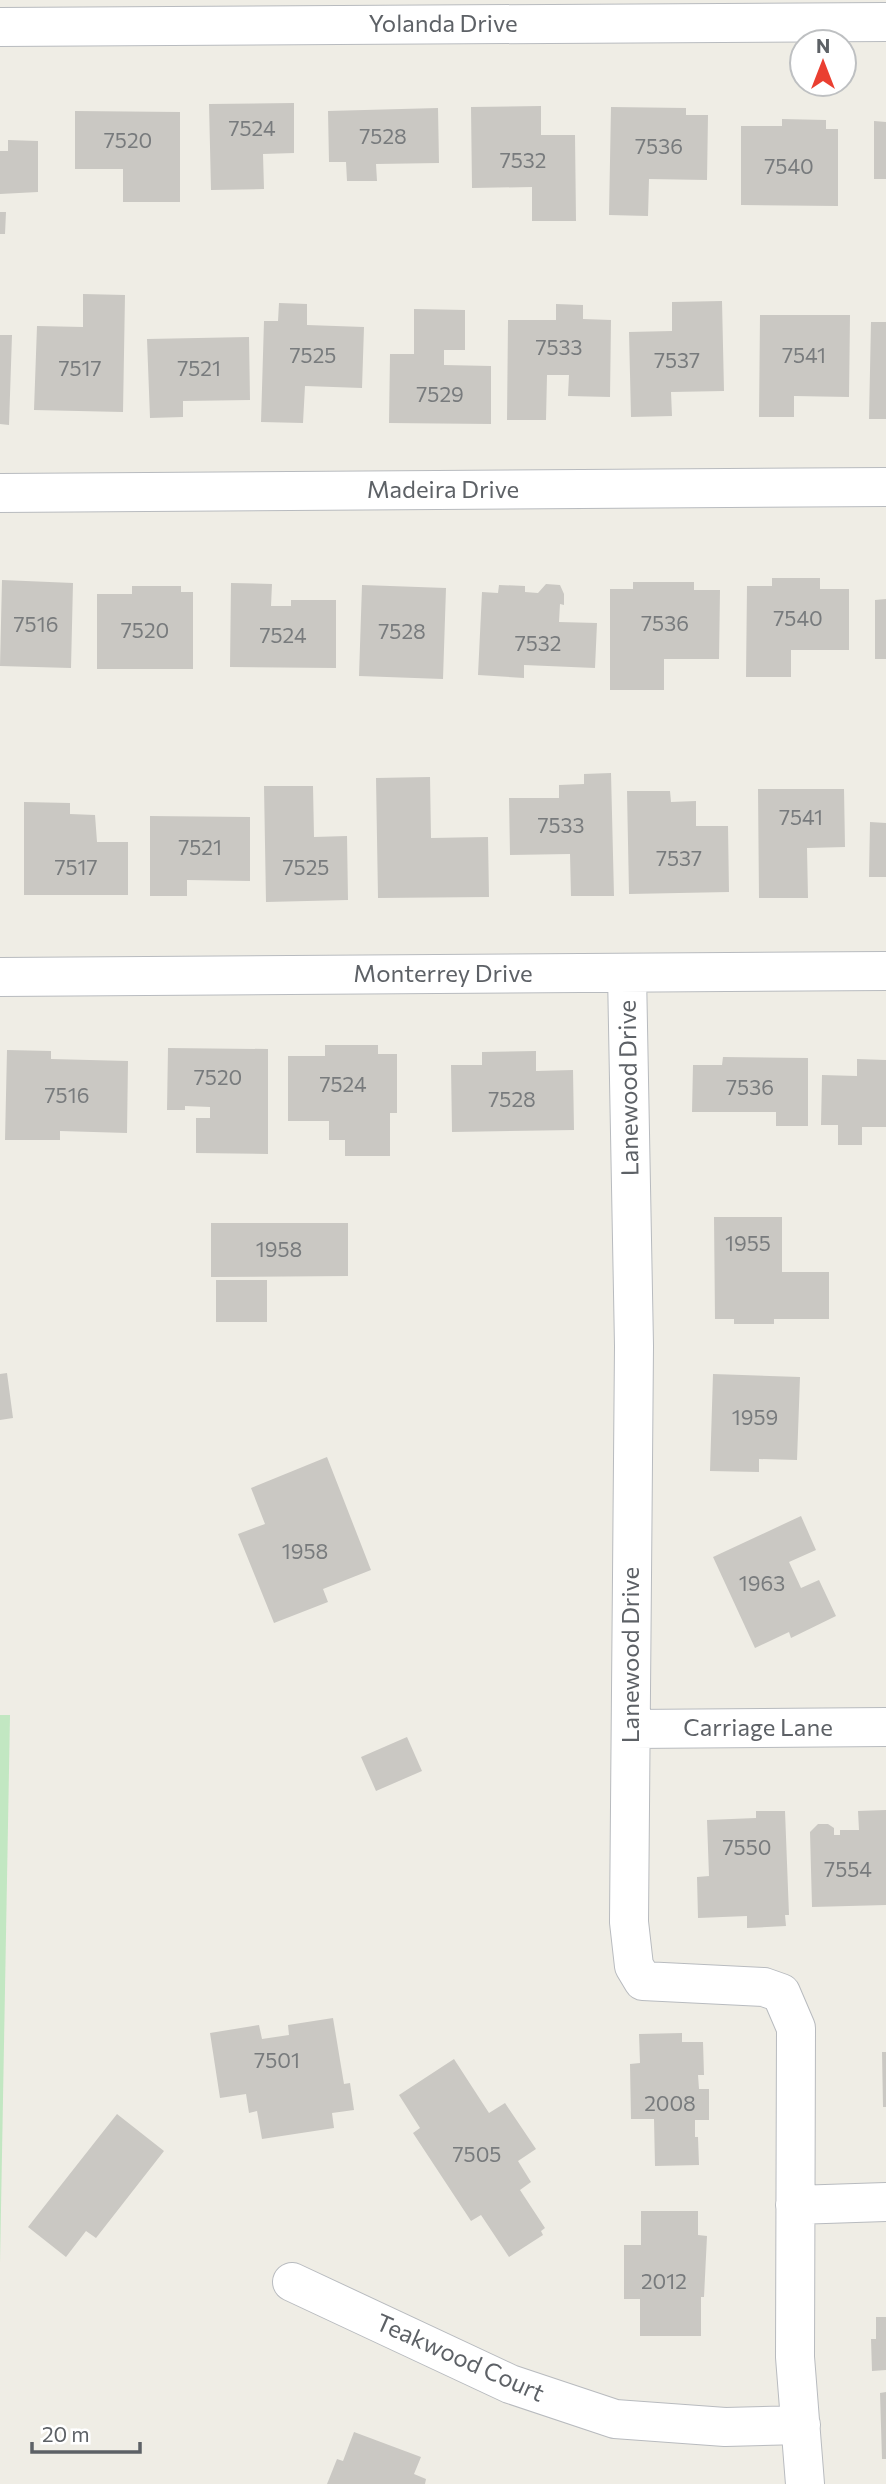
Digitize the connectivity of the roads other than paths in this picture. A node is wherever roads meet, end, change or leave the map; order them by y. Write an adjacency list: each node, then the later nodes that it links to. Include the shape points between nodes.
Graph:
1 (886, 22): 2 (street, Yolanda Drive)
2 (0, 27)
3 (886, 487): 4 (street, Madeira Drive)
4 (0, 493)
5 (886, 971): 6 (street, Monterrey Drive)
6 (627, 973): 7 (street, Monterrey Drive); 9 (street, Lanewood Drive, via 634,1346)
7 (0, 977)
8 (886, 1727): 9 (street, Carriage Lane)
9 (631, 1729): 11 (street, Lanewood Drive, via 629,1922 634,1966 643,1981 764,1987 780,1993 796,2028)
10 (886, 2202): 11 (street)
11 (795, 2205): 13 (street, via 795,2357)
12 (292, 2282): 13 (street, Teakwood Court, via 510,2384 615,2419 725,2427)
13 (801, 2425): 14 (street)
14 (806, 2484)

